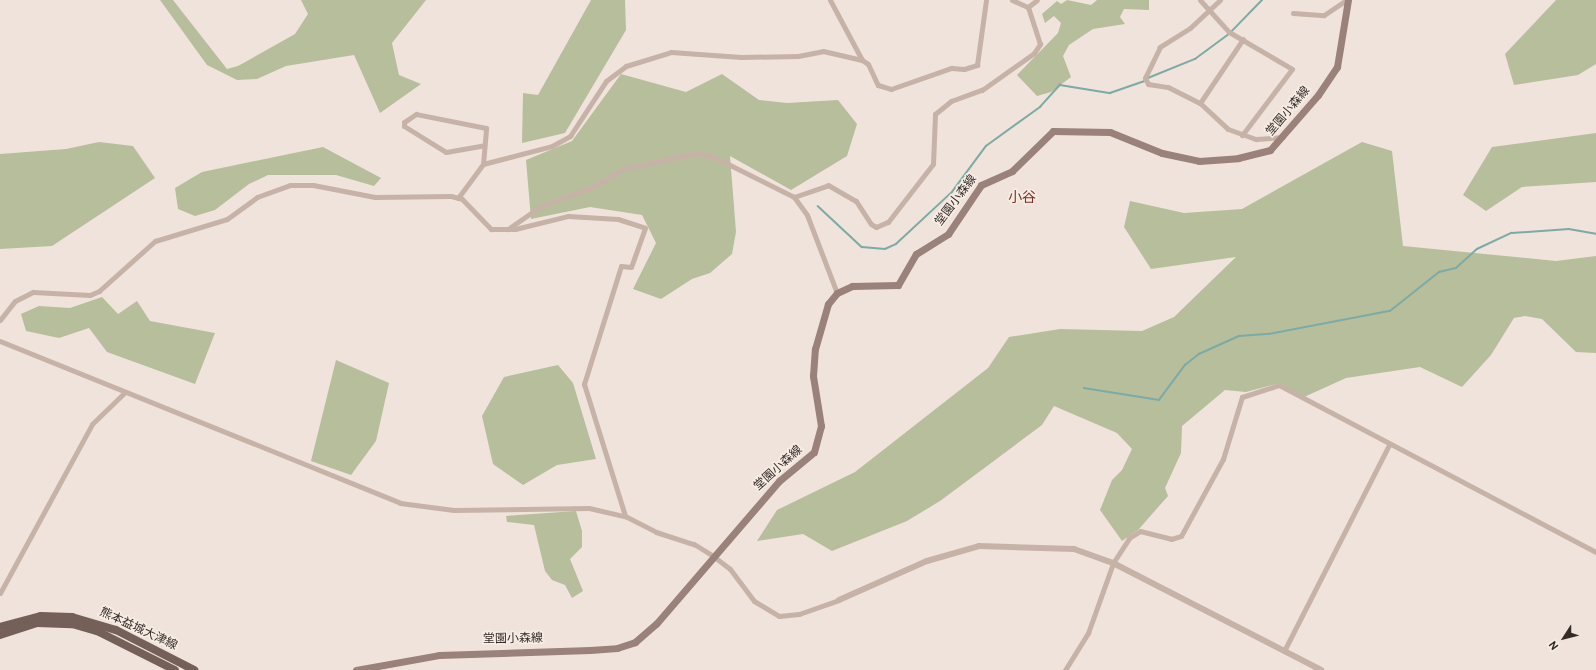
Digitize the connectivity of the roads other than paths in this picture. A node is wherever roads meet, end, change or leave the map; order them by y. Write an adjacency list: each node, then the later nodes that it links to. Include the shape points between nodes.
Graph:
1 (830, 0): 12 (street)
2 (986, 0): 12 (street, via 981,57 977,65 964,69 951,68 891,89 878,84 868,64)
3 (1012, 0): 8 (street)
4 (1036, 0): 8 (street)
5 (1200, 0): 9 (street)
6 (1220, 0): 9 (street)
7 (1347, 0): 10 (street, via 1324,15); 15 (main road, 堂園小森線, via 1337,67)
8 (1028, 6): 18 (street, via 1040,44 1034,53 982,90 951,101 935,114 933,164 888,222 876,227 871,224 856,201 828,186)
9 (1210, 10): 11 (street, via 1229,32); 13 (street, via 1190,28 1167,40 1145,78 1148,84 1168,87)
10 (1293, 13)
11 (1243, 39): 13 (street); 14 (street, via 1292,69)
12 (862, 60): 17 (street, via 823,51 798,56 741,57 671,52 626,66 610,77 570,136 561,142)
13 (1200, 102): 14 (street, via 1222,125)
14 (1242, 135): 15 (street, via 1256,139 1272,135)
15 (1284, 137): 21 (main road, 堂園小森線, via 1264,153 1199,161 1162,153 1110,132 1053,131 1016,168 981,186 948,234 916,254 898,284 852,286)
16 (484, 145): 16 (street, via 486,128 416,114 404,122 404,126 446,152); 17 (street)
17 (483, 164): 19 (street)
18 (794, 197): 20 (street, via 714,157 697,153 623,169 593,187 539,207); 21 (street, via 807,215)
19 (458, 198): 20 (street, via 491,229); 22 (street, via 375,197 310,184 280,186 257,197 227,219 155,241 90,296 32,292 15,301)
20 (507, 229): 26 (street, via 568,216 602,215 645,228 631,267 621,266 584,384)
21 (837, 293): 28 (main road, 堂園小森線, via 828,304 815,350 812,376 821,418 819,441 814,452 779,481)
22 (0, 320)
23 (0, 341): 24 (street)
24 (124, 393): 26 (street, via 400,503 454,510 590,508); 30 (street, via 92,424)
25 (1389, 445): 27 (street); 29 (street, via 1279,385 1246,393 1242,397 1223,459 1181,536 1171,539 1140,531 1134,533); 34 (street)
26 (625, 516): 28 (street, via 656,532 694,544)
27 (1596, 552)
28 (713, 556): 31 (street, via 730,570 754,601 779,616 799,614); 37 (main road, 堂園小森線, via 656,624 635,642 617,648 464,652)
29 (1113, 563): 31 (street, via 1074,549 979,546 927,561); 34 (street); 38 (street, via 1088,633)
30 (0, 593)
31 (839, 600)
32 (0, 627): 36 (main road, 熊本益城大津線, via 41,616 72,617 116,630)
33 (0, 635): 35 (main road, 熊本益城大津線, via 38,623 72,624 97,631)
34 (1284, 651): 39 (street)
35 (175, 670)
36 (194, 670)
37 (356, 670)
38 (1065, 670)
39 (1321, 670)

